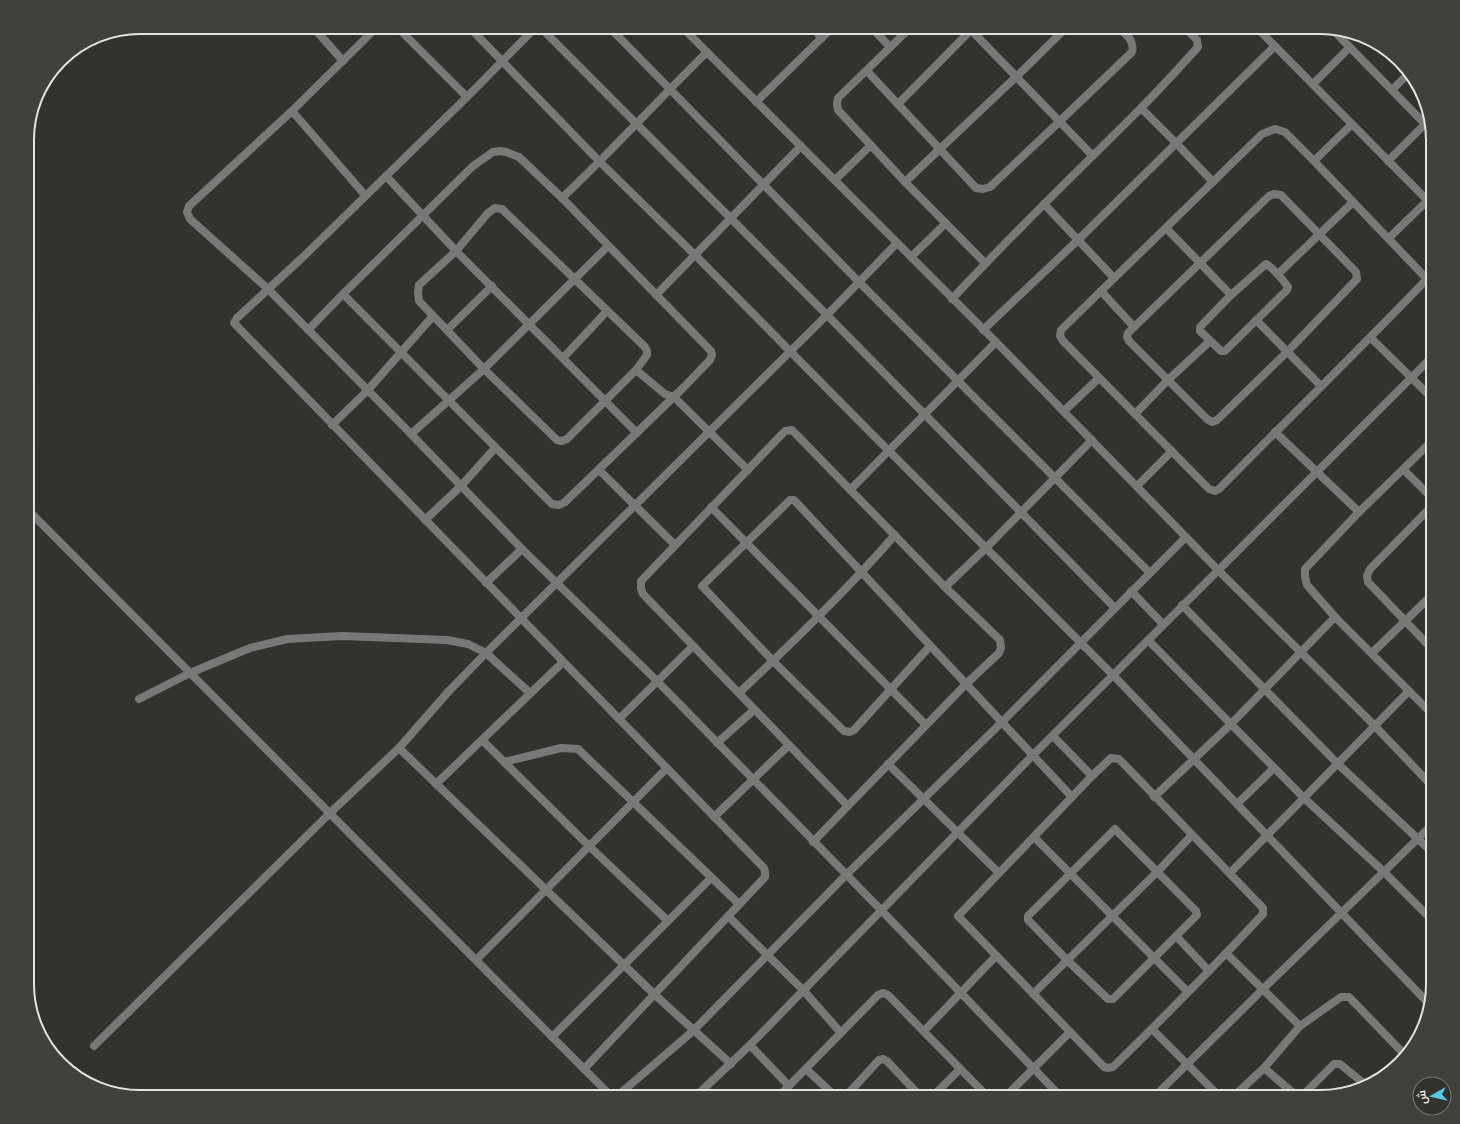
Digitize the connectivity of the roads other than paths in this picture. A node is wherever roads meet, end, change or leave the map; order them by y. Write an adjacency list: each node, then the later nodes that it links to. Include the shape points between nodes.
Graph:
1 (319, 34): 25 (street)
2 (370, 34): 25 (street)
3 (404, 34): 33 (street)
4 (476, 34): 26 (street)
5 (529, 34): 26 (street)
6 (547, 34): 40 (street)
7 (616, 34): 31 (street)
8 (689, 34): 24 (street)
9 (818, 34): 20 (street)
10 (826, 34): 20 (street)
11 (878, 34): 22 (street)
12 (904, 34): 22 (street)
13 (965, 34): 35 (street)
14 (977, 34): 28 (street)
15 (1060, 34): 28 (street)
16 (1125, 34): 39 (street, via 1134,46 1132,52)
17 (1191, 34): 36 (street, via 1197,40 1198,47)
18 (1263, 34): 21 (street)
19 (1339, 36): 23 (street)
20 (822, 38): 34 (street)
21 (1275, 46): 30 (street); 43 (street)
22 (890, 47): 27 (street)
23 (1350, 47): 30 (street); 32 (street)
24 (707, 52): 31 (street); 34 (street)
25 (344, 61): 37 (street)
26 (502, 62): 33 (street); 50 (street)
27 (867, 71): 35 (street); 44 (street, via 838,98 836,104 838,110)
28 (1016, 77): 39 (street); 46 (street)
29 (1405, 77): 32 (street)
30 (1313, 84): 41 (street)
31 (670, 89): 40 (street); 55 (street)
32 (1392, 90): 38 (street)
33 (467, 97): 51 (street)
34 (756, 102): 45 (street)
35 (898, 104): 46 (street)
36 (1141, 108): 43 (street); 47 (street)
37 (292, 111): 56 (street); 81 (street, via 189,206 187,212 190,219)
38 (1424, 120)
39 (1059, 122): 46 (street, via 990,187 983,189 976,188); 47 (street)
40 (636, 124): 50 (street); 63 (street)
41 (1352, 124): 48 (street); 49 (street)
42 (1425, 125): 49 (street)
43 (1176, 143): 54 (street); 68 (street)
44 (871, 145): 52 (street); 53 (street)
45 (801, 146): 52 (street); 55 (street)
46 (940, 149): 53 (street)
47 (1092, 155): 60 (street)
48 (1314, 161): 54 (street, via 1285,132 1275,129 1262,134); 59 (street)
49 (1388, 161): 58 (street)
50 (600, 162): 57 (street); 72 (street)
51 (386, 176): 56 (street); 62 (street)
52 (835, 180): 69 (street)
53 (905, 182): 64 (street)
54 (1213, 182): 65 (street)
55 (764, 184): 63 (street); 79 (street)
56 (365, 195): 81 (street)
57 (562, 198): 62 (street, via 519,157 500,151 493,152 473,166); 70 (street)
58 (1426, 199)
59 (1353, 202): 66 (street); 67 (street)
60 (1044, 204): 68 (street); 74 (street)
61 (1426, 206): 67 (street)
62 (422, 216): 71 (street); 83 (street)
63 (731, 220): 72 (street); 88 (street)
64 (946, 223): 73 (street); 74 (street)
65 (1166, 228): 75 (street); 77 (street)
66 (1320, 235): 75 (street, via 1281,195 1274,194); 76 (street); 100 (street, via 1356,272 1357,279)
67 (1389, 238): 96 (street, via 1426,281)
68 (1078, 240): 77 (street); 95 (street)
69 (897, 243): 73 (street); 79 (street)
70 (608, 246): 78 (street); 84 (street)
71 (456, 251): 78 (street, via 488,213 495,208 502,209); 80 (street); 89 (street, via 419,285 420,301)
72 (696, 256): 84 (street); 99 (street)
73 (911, 257): 86 (street)
74 (985, 263): 86 (street)
75 (1201, 263): 85 (street); 92 (street)
76 (1278, 274): 85 (street, via 1266,264); 90 (street, via 1288,287 1287,290)
77 (1114, 278): 82 (street)
78 (575, 279): 87 (street); 91 (street)
79 (859, 282): 88 (street); 109 (street)
80 (492, 286): 91 (street); 94 (street)
81 (268, 289): 93 (street); 119 (street, via 237,318 234,324)
82 (1101, 291): 92 (street); 107 (street, via 1061,330 1060,336)
83 (343, 294): 93 (street); 101 (street)
84 (656, 295): 113 (street, via 712,355)
85 (1231, 295): 97 (street, via 1200,327 1200,331)
86 (952, 299): 95 (street)
87 (608, 311): 102 (street); 105 (street, via 647,351 647,355)
88 (827, 315): 99 (street); 118 (street)
89 (433, 316): 94 (street); 101 (street)
90 (1256, 320): 97 (street, via 1225,351 1221,351); 100 (street)
91 (529, 324): 102 (street); 104 (street)
92 (1134, 327): 108 (street, via 1128,333 1129,341)
93 (308, 330): 111 (street)
94 (447, 330): 104 (street)
95 (983, 330): 98 (street)
96 (1371, 338): 106 (street); 110 (street)
97 (1210, 341): 108 (street)
98 (996, 342): 109 (street); 116 (street)
99 (790, 350): 120 (street); 128 (street)
100 (1288, 351): 108 (street, via 1212,422); 110 (street)
101 (401, 352): 111 (street); 114 (street)
102 (563, 358): 115 (street)
103 (1426, 363): 106 (street)
104 (484, 369): 114 (street); 115 (street, via 557,440 567,440)
105 (636, 370): 113 (street, via 665,394); 115 (street)
106 (1411, 377): 112 (street); 132 (street)
107 (1099, 378): 116 (street); 117 (street)
108 (1168, 380): 117 (street)
109 (958, 381): 118 (street); 133 (street)
110 (1321, 386): 121 (street)
111 (367, 391): 119 (street); 123 (street)
112 (1426, 392)
113 (674, 397): 120 (street); 122 (street)
114 (448, 400): 123 (street); 126 (street)
115 (605, 401): 122 (street)
116 (1064, 411): 124 (street)
117 (1135, 414): 127 (street)
118 (925, 415): 128 (street); 140 (street)
119 (332, 425): 144 (street)
120 (709, 432): 130 (street); 138 (street)
121 (1275, 432): 127 (street, via 1215,491 1208,488); 132 (street)
122 (637, 433): 129 (street)
123 (411, 434): 134 (street)
124 (1092, 440): 133 (street); 135 (street)
125 (1426, 447): 131 (street)
126 (495, 448): 129 (street, via 552,504 559,505 565,502); 134 (street)
127 (1172, 451): 135 (street)
128 (889, 452): 136 (street); 149 (street)
129 (599, 470): 138 (street)
130 (748, 470): 136 (street, via 785,431 792,430); 139 (street)
131 (1404, 470): 137 (street); 141 (street)
132 (1316, 471): 141 (street); 151 (street)
133 (1055, 478): 140 (street); 153 (street)
134 (461, 486): 144 (street); 150 (street)
135 (1137, 486): 146 (street)
136 (850, 490): 145 (street)
137 (1426, 492)
138 (635, 506): 148 (street); 155 (street)
139 (711, 508): 147 (street); 148 (street)
140 (1021, 512): 149 (street); 160 (street)
141 (1359, 512): 161 (street, via 1305,569 1307,585)
142 (1426, 512): 164 (street, via 1370,569 1367,576 1368,582)
143 (34, 516): 176 (street)
144 (425, 520): 154 (street)
145 (895, 535): 152 (street); 156 (street)
146 (1186, 537): 151 (street); 153 (street)
147 (746, 542): 152 (street, via 790,500 794,500); 162 (street); 174 (street, via 702,586)
148 (675, 545): 169 (street, via 641,581 641,589)
149 (986, 548): 156 (street); 167 (street)
150 (522, 550): 154 (street); 155 (street)
151 (1218, 570): 159 (street); 171 (street)
152 (862, 573): 162 (street); 170 (street)
153 (1150, 573): 157 (street)
154 (486, 583): 163 (street)
155 (557, 584): 163 (street); 178 (street)
156 (945, 587): 179 (street, via 1000,640 999,653)
157 (1132, 591): 160 (street); 165 (street)
158 (1426, 601): 164 (street)
159 (1182, 606): 165 (street); 180 (street)
160 (1115, 608): 167 (street)
161 (1336, 616): 171 (street); 173 (street)
162 (819, 617): 174 (street); 181 (street)
163 (522, 619): 172 (street); 175 (street)
164 (1406, 621): 168 (street); 173 (street)
165 (1163, 624): 166 (street)
166 (1148, 640): 177 (street); 190 (street)
167 (1081, 642): 177 (street); 189 (street)
168 (1426, 642)
169 (693, 646): 178 (street); 184 (street)
170 (930, 646): 179 (street); 181 (street)
171 (1300, 651): 180 (street); 192 (street)
172 (486, 653): 176 (street, via 468,644 447,640 342,636 287,639 250,648); 183 (street); 197 (street)
173 (1372, 653): 182 (street)
174 (773, 661): 181 (street, via 844,731 854,730); 184 (street)
175 (563, 662): 183 (street); 188 (street)
176 (190, 673): 185 (street); 216 (street)
177 (1113, 675): 193 (street); 199 (street)
178 (657, 681): 188 (street); 195 (street)
179 (966, 684): 189 (street); 191 (street)
180 (1264, 689): 190 (street); 201 (street)
181 (891, 690): 191 (street)
182 (1409, 691): 186 (street); 192 (street)
183 (530, 693): 194 (street)
184 (739, 693): 187 (street)
185 (138, 699)
186 (1426, 708)
187 (754, 710): 195 (street); 196 (street)
188 (619, 719): 203 (street)
189 (1002, 722): 198 (street); 212 (street)
190 (1230, 724): 199 (street); 204 (street)
191 (926, 725): 202 (street)
192 (1374, 725): 201 (street); 207 (street)
193 (1053, 736): 198 (street); 205 (street)
194 (482, 740): 200 (street); 208 (street)
195 (717, 743): 206 (street)
196 (789, 745): 206 (street); 215 (street)
197 (398, 748): 208 (street); 216 (street)
198 (1033, 755): 209 (street); 219 (street)
199 (1194, 760): 210 (street); 214 (street)
200 (504, 762): 213 (street, via 561,748 578,749); 225 (street)
201 (1337, 763): 211 (street); 223 (street)
202 (888, 764): 212 (street); 215 (street)
203 (667, 768): 213 (street); 217 (street)
204 (1274, 768): 211 (street); 214 (street)
205 (1092, 776): 209 (street); 210 (street, via 1111,758 1119,759)
206 (753, 780): 217 (street); 224 (street)
207 (1426, 780)
208 (436, 784): 234 (street)
209 (1072, 797): 222 (street)
210 (1154, 797): 220 (street)
211 (1304, 798): 221 (street); 228 (street)
212 (923, 799): 219 (street); 232 (street)
213 (633, 802): 225 (street); 233 (street)
214 (1237, 804): 221 (street)
215 (848, 806): 224 (street)
216 (330, 813): 247 (street); 266 (street)
217 (714, 817): 235 (street, via 764,868 765,877)
218 (1426, 831): 223 (street)
219 (958, 832): 229 (street); 236 (street)
220 (1192, 835): 227 (street); 231 (street)
221 (1267, 836): 231 (street); 237 (street)
222 (1034, 837): 229 (street); 230 (street)
223 (1418, 838): 226 (street); 228 (street)
224 (813, 842): 232 (street)
225 (589, 846): 234 (street); 241 (street)
226 (1426, 846)
227 (1158, 871): 230 (street, via 1115,829); 240 (street); 242 (street, via 1196,911 1196,915)
228 (1383, 871): 237 (street); 238 (street)
229 (999, 872): 245 (street, via 958,916)
230 (1070, 873): 240 (street); 248 (street, via 1028,918)
231 (1230, 873): 244 (street, via 1264,911)
232 (846, 875): 236 (street); 243 (street)
233 (711, 878): 235 (street); 241 (street)
234 (545, 889): 247 (street); 249 (street)
235 (739, 904): 239 (street)
236 (882, 911): 252 (street); 253 (street)
237 (1341, 913): 251 (street); 257 (street)
238 (1426, 914)
239 (728, 916): 243 (street); 255 (street)
240 (1112, 916): 246 (street); 248 (street)
241 (668, 921): 249 (street)
242 (1176, 936): 246 (street); 250 (street)
243 (768, 954): 252 (street); 260 (street)
244 (1226, 954): 250 (street); 251 (street)
245 (996, 956): 253 (street); 256 (street)
246 (1154, 958): 248 (street, via 1113,999 1108,998); 254 (street)
247 (476, 960): 264 (street)
248 (1068, 960): 256 (street)
249 (624, 965): 255 (street); 264 (street)
250 (1209, 971): 254 (street)
251 (1263, 989): 258 (street); 269 (street)
252 (804, 991): 263 (street); 265 (street)
253 (960, 992): 261 (street); 274 (street)
254 (1188, 992): 259 (street)
255 (654, 994): 260 (street); 271 (street)
256 (1033, 994): 262 (street)
257 (1425, 1000)
258 (1300, 1026): 267 (street, via 1341,997 1349,997); 270 (street)
259 (1152, 1029): 262 (street, via 1113,1067 1108,1068 1104,1067); 269 (street)
260 (693, 1031): 268 (street); 278 (street)
261 (924, 1031): 263 (street, via 883,993); 273 (street)
262 (1070, 1032): 274 (street)
263 (841, 1033): 272 (street)
264 (552, 1037): 271 (street)
265 (750, 1045): 268 (street); 276 (street)
266 (94, 1046)
267 (1402, 1052)
268 (731, 1064): 279 (street)
269 (1188, 1064): 288 (street); 289 (street)
270 (1264, 1068): 290 (street); 291 (street)
271 (584, 1069): 277 (street)
272 (806, 1069): 276 (street); 281 (street)
273 (960, 1069): 284 (street); 285 (street)
274 (1034, 1069): 286 (street); 287 (street)
275 (1361, 1081): 292 (street, via 1340,1064 1334,1064)
276 (789, 1086): 280 (street)
277 (605, 1090)
278 (624, 1090)
279 (703, 1090)
280 (785, 1090)
281 (828, 1090)
282 (851, 1090): 283 (street, via 879,1060 883,1059)
283 (914, 1090)
284 (939, 1090)
285 (981, 1090)
286 (1012, 1090)
287 (1054, 1090)
288 (1161, 1090)
289 (1213, 1090)
290 (1240, 1090)
291 (1291, 1090)
292 (1306, 1090)

